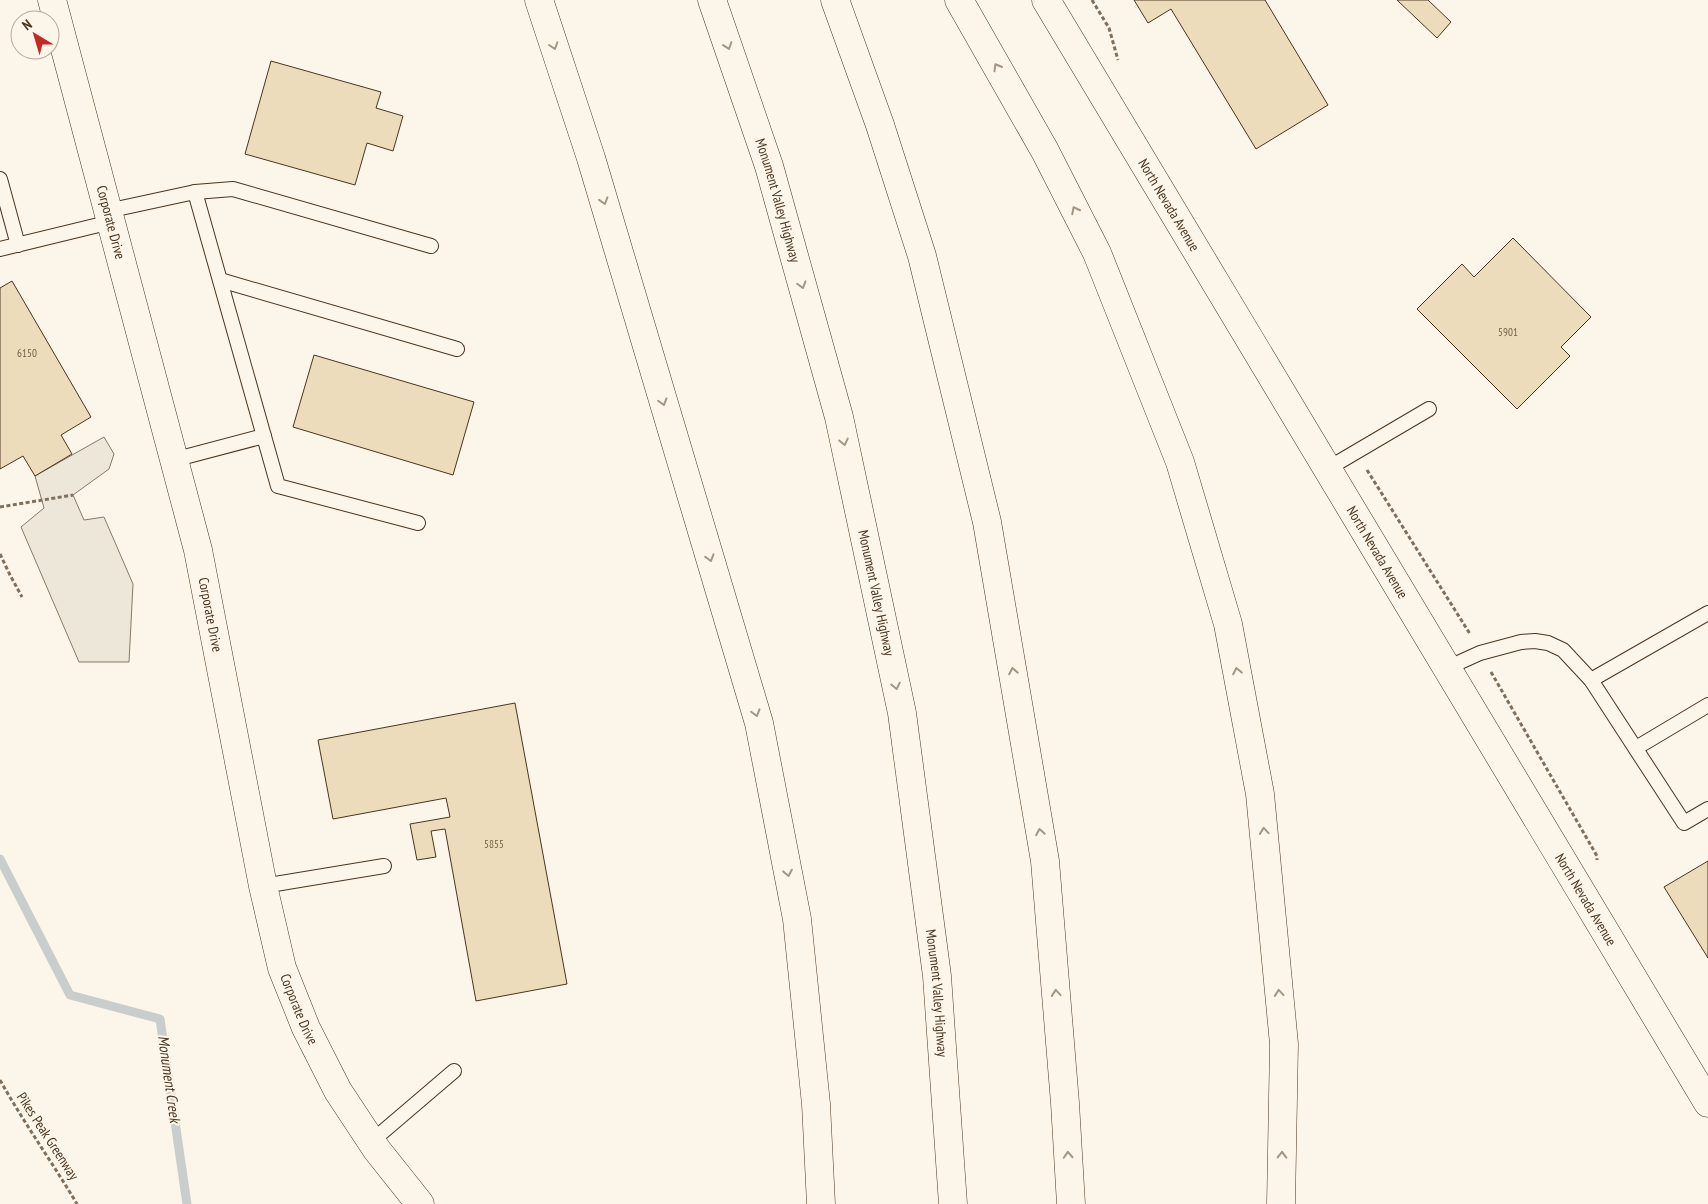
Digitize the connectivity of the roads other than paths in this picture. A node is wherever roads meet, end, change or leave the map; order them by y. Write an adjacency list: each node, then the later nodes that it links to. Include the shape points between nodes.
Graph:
1 (52, 0): 9 (main road, Corporate Drive)
2 (539, 0): 32 (main road, one-way to 32, via 594,167 759,723 797,919 816,1104)
3 (712, 0): 33 (main road, Monument Valley Highway, one-way to 33, via 769,166 839,417 902,713 937,976)
4 (834, 0): 34 (main road, one-way to 4, via 1045,861 987,522 922,256 880,125)
5 (959, 0): 35 (main road, one-way to 5, via 1283,1035 1260,794 1228,624 1180,462 1096,253 1045,151)
6 (1046, 0): 18 (main road, North Nevada Avenue)
7 (0, 179): 10 (lane)
8 (195, 192): 9 (lane); 11 (lane, via 233,188); 13 (lane)
9 (109, 217): 10 (lane); 17 (main road, Corporate Drive)
10 (18, 245): 12 (lane)
11 (431, 246)
12 (0, 249)
13 (220, 280): 14 (lane); 16 (lane)
14 (457, 349)
15 (1428, 409): 18 (lane)
16 (264, 436): 17 (lane); 19 (lane, via 278,486)
17 (173, 460): 27 (main road, Corporate Drive, via 198,550)
18 (1327, 468): 21 (main road, North Nevada Avenue)
19 (418, 523)
20 (1708, 613): 22 (lane)
21 (1447, 668): 22 (lane, via 1480,653 1535,641 1563,650); 29 (main road, North Nevada Avenue)
22 (1591, 680): 24 (lane)
23 (1708, 706): 24 (lane)
24 (1636, 748): 25 (lane, via 1684,823)
25 (1708, 809)
26 (384, 866): 27 (lane)
27 (263, 886): 30 (main road, Corporate Drive, via 282,968 306,1028 338,1091)
28 (454, 1071): 30 (lane)
29 (1708, 1103)
30 (372, 1141): 31 (main road, Corporate Drive)
31 (420, 1204)
32 (821, 1204)
33 (953, 1204)
34 (1071, 1204)
35 (1281, 1204)

